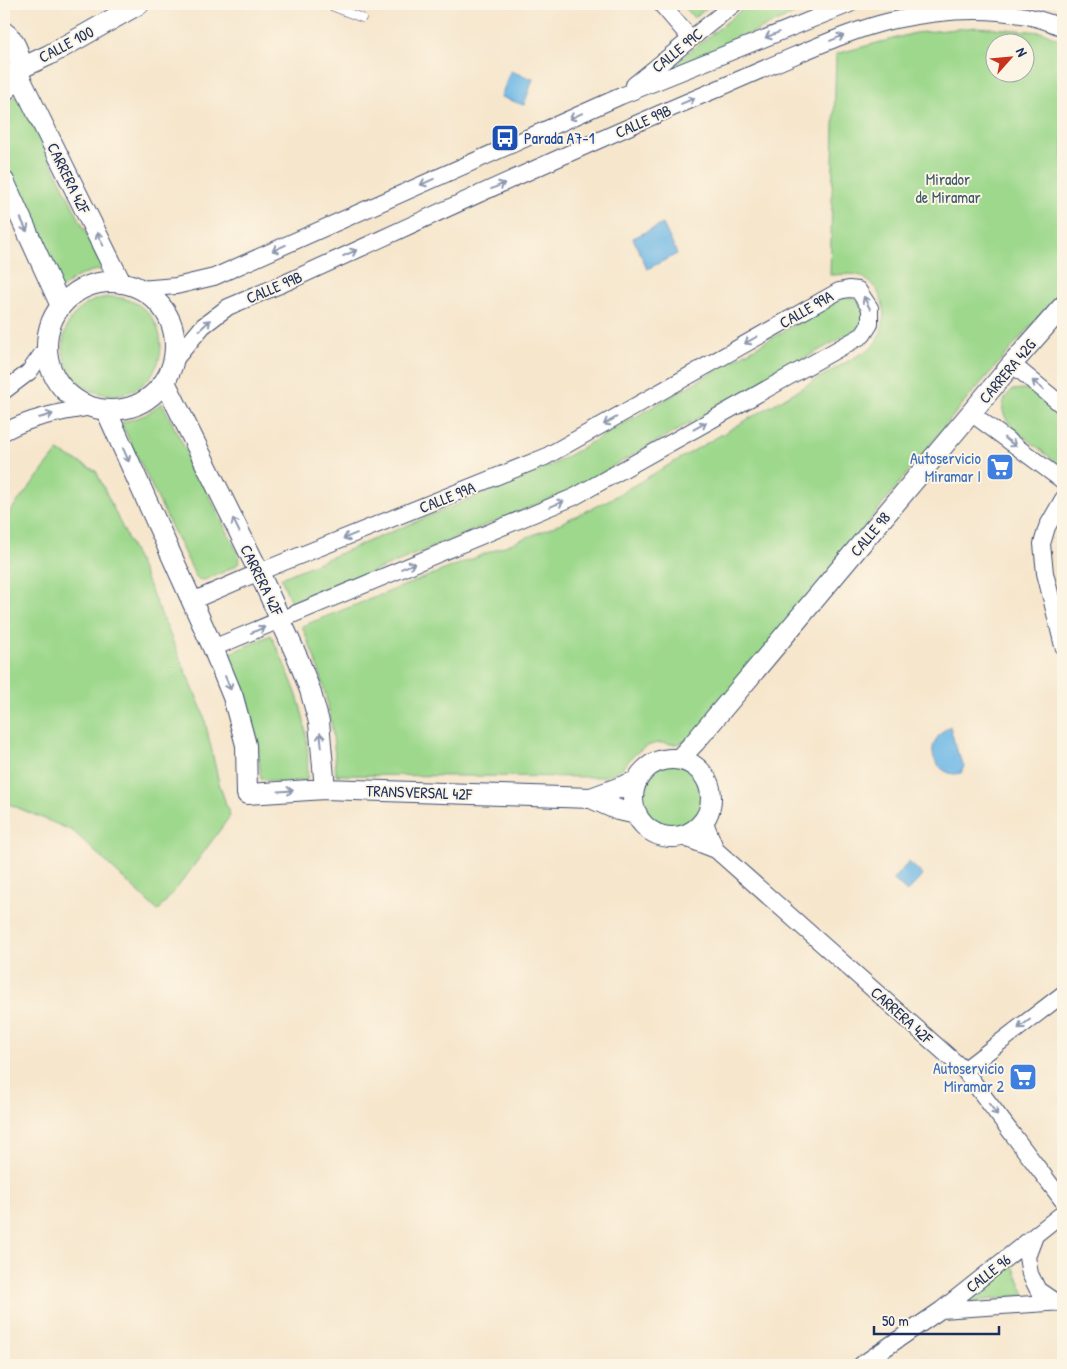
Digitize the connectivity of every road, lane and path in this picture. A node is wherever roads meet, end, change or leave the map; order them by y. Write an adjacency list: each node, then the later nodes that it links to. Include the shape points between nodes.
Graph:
1 (139, 4): 10 (street, CALLE 100)
2 (326, 4): 6 (lane)
3 (661, 4): 9 (street)
4 (734, 4): 9 (street, CALLE 99C)
5 (850, 4): 12 (street, CALLE 99B, one-way to 12)
6 (362, 18)
7 (1063, 28): 18 (street, CALLE 99B, one-way to 7, via 203,326 228,307 643,120 844,35 928,14 982,11 1020,15)
8 (4, 32): 10 (street, CARRERA 42F, via 18,49)
9 (691, 39): 12 (street, CALLE 99C)
10 (18, 71): 11 (street, via 13,83); 14 (street, CARRERA 42F, one-way to 10)
11 (4, 91)
12 (620, 96): 14 (street, CALLE 99B, one-way to 14, via 214,277 176,286)
13 (4, 181): 15 (street, one-way to 15)
14 (131, 286): 15 (street, via 99,283 78,291); 18 (street, via 157,302 170,320 175,341)
15 (61, 306): 17 (street, via 50,325)
16 (1063, 306): 19 (street, CARRERA 42G)
17 (47, 347): 21 (street, via 29,372); 23 (street, via 50,366 60,384 74,398)
18 (174, 362): 20 (street)
19 (1012, 364): 22 (street, one-way to 19); 24 (street, CARRERA 42G)
20 (165, 382): 23 (street, via 149,398 129,408); 28 (street, CARRERA 42F, one-way to 20)
21 (4, 391)
22 (1063, 406)
23 (99, 409): 25 (street, one-way to 23, via 50,414); 29 (street, one-way to 29)
24 (971, 413): 26 (street, one-way to 26); 33 (street, CALLE 98, via 696,742)
25 (4, 432)
26 (1063, 481)
27 (1063, 499): 31 (street, via 1047,527 1042,544 1045,573)
28 (259, 572): 29 (street, CALLE 99A); 30 (street, CARRERA 42F); 30 (street, CALLE 99A, one-way to 28, via 574,497 863,335 870,324 870,308 858,290 839,291 545,458)
29 (192, 601): 32 (street)
30 (281, 620): 32 (street, CALLE 99A, one-way to 30); 35 (street, CARRERA 42F, one-way to 30, via 319,722 300,660)
31 (1063, 646)
32 (213, 648): 35 (street, TRANSVERSAL 42F, one-way to 35, via 233,697 246,745 247,794)
33 (688, 763): 34 (street, via 668,759 653,764); 38 (street, via 707,780 711,790 710,806)
34 (637, 781): 36 (street, TRANSVERSAL 42F); 37 (street, via 634,798)
35 (325, 789): 36 (street, TRANSVERSAL 42F)
36 (591, 798): 37 (street, TRANSVERSAL 42F)
37 (637, 814): 39 (street, via 648,828 659,834)
38 (704, 820): 39 (street, via 692,832); 40 (street, CARRERA 42F)
39 (680, 836): 40 (street, CARRERA 42F)
40 (716, 850): 42 (street, CARRERA 42F)
41 (1063, 994): 42 (street, one-way to 42)
42 (964, 1070): 43 (street, CARRERA 42F, one-way to 43)
43 (1063, 1202)
44 (1063, 1212): 45 (street, CALLE 96)
45 (1035, 1236): 46 (street, via 1028,1256 1030,1274 1038,1290); 47 (street, CALLE 96)
46 (1060, 1303): 47 (street)
47 (941, 1310): 48 (street, CALLE 96)
48 (861, 1365)

